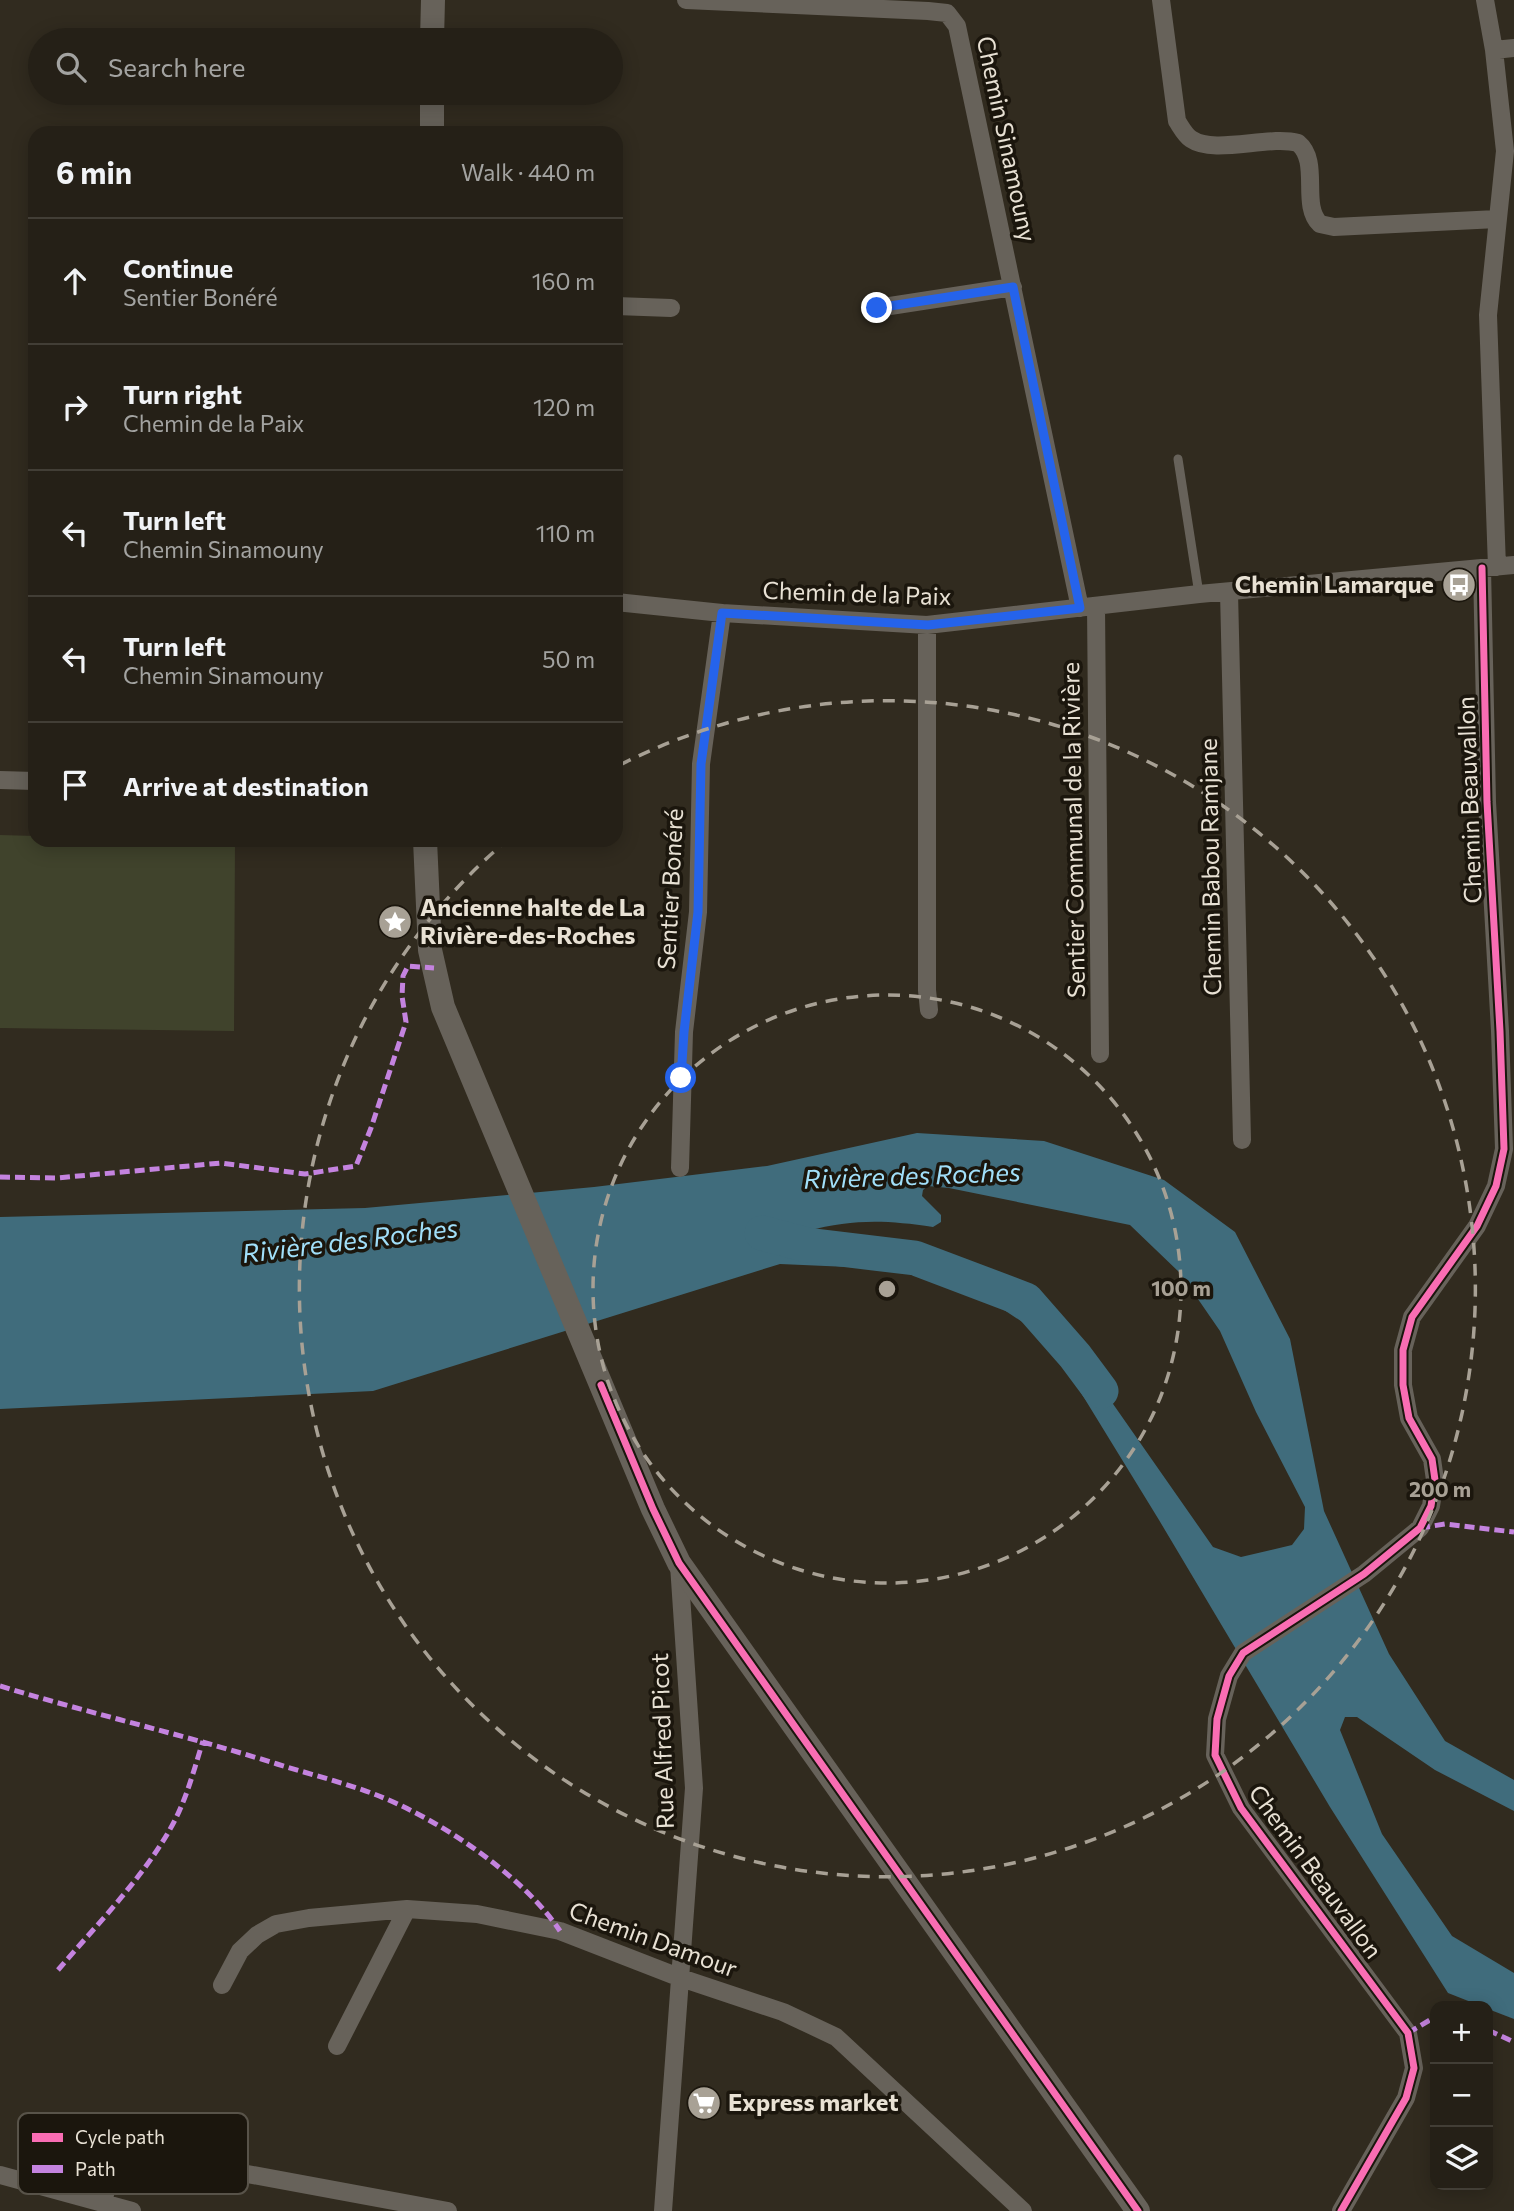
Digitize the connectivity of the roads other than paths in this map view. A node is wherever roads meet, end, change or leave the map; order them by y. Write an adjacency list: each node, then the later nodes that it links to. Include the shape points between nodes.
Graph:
1 (433, 0): 5 (main road)
2 (686, 0): 12 (street, Chemin Sinamouny, via 947,13 957,26)
3 (1161, 0): 11 (street, via 1177,121 1184,132 1192,140 1213,145 1298,143 1308,154 1313,215 1320,224)
4 (1485, 0): 7 (street)
5 (432, 28)
6 (1514, 48): 7 (street)
7 (1494, 50): 10 (street)
8 (432, 105): 9 (main road)
9 (432, 126)
10 (1509, 151): 11 (street)
11 (1497, 219): 17 (street, via 1488,315)
12 (1013, 287): 15 (street); 21 (street, Chemin Sinamouny)
13 (623, 306): 14 (street)
14 (671, 308)
15 (877, 308)
16 (1178, 459): 19 (lane)
17 (1498, 567): 18 (street, Chemin de la Paix); 28 (street, Chemin Beauvallon, via 1487,802)
18 (1229, 592): 19 (street, Chemin de la Paix); 30 (street, Chemin Babou Ramjane)
19 (1199, 594): 21 (street, Chemin de la Paix)
20 (623, 603): 22 (street, Chemin de la Paix)
21 (1088, 607): 23 (street, Chemin de la Paix); 29 (street, Sentier Communal de la Rivière)
22 (722, 613): 23 (street, Chemin de la Paix); 31 (street, Sentier Bonéré, via 701,764 698,912 684,1032)
23 (928, 625): 27 (street)
24 (0, 780): 25 (street)
25 (28, 781)
26 (425, 847): 32 (main road, via 430,950 443,1007)
27 (929, 1010)
28 (1507, 1034): 48 (street, Chemin Beauvallon, via 1504,1149 1496,1186 1477,1226 1412,1317 1403,1350 1409,1418 1432,1459 1432,1506 1420,1528 1364,1574 1243,1653 1229,1676 1217,1719 1215,1755 1241,1808 1408,2032 1414,2068 1406,2098)
29 (1101, 1054)
30 (1242, 1140)
31 (680, 1168)
32 (679, 1563): 34 (street, Rue Alfred Picot, via 694,1788); 47 (main road)
33 (407, 1909): 34 (street, Chemin Damour, via 477,1914 560,1931); 35 (street, Chemin Damour, via 276,1924 240,1951); 36 (street)
34 (681, 1978): 45 (street, Rue Alfred Picot); 46 (street, Chemin Damour, via 783,2012 836,2037)
35 (222, 1985)
36 (337, 2046)
37 (248, 2174): 44 (street)
38 (0, 2175): 39 (street)
39 (18, 2180)
40 (72, 2194): 42 (street)
41 (105, 2194): 42 (street)
42 (103, 2202): 43 (street)
43 (132, 2211)
44 (448, 2211)
45 (663, 2211)
46 (1023, 2211)
47 (1138, 2211)
48 (1341, 2211)

